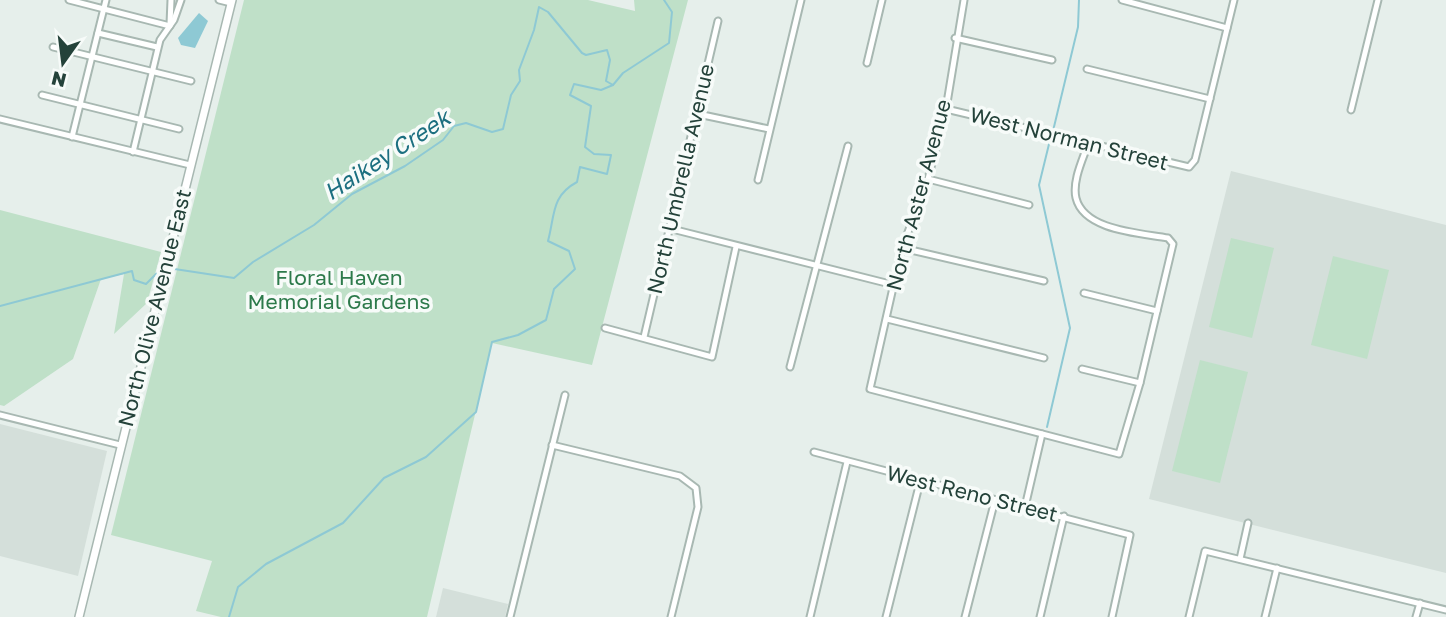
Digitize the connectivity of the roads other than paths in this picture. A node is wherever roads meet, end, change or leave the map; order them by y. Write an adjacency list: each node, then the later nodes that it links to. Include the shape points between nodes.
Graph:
1 (69, 0): 13 (street)
2 (106, 0): 13 (street)
3 (171, 0): 15 (street)
4 (181, 0): 15 (street)
5 (219, 0): 12 (street)
6 (801, 0): 36 (street)
7 (883, 0): 23 (street)
8 (964, 0): 18 (street, North Aster Avenue)
9 (1122, 0): 16 (street)
10 (1234, 0): 16 (street)
11 (1378, 0): 31 (street)
12 (231, 1): 41 (street, North Olive Avenue East)
13 (104, 9): 15 (street); 17 (street)
14 (718, 21): 32 (street, North Umbrella Avenue)
15 (170, 26): 20 (street)
16 (1227, 28): 28 (street)
17 (98, 33): 20 (street); 21 (street)
18 (955, 38): 22 (street); 30 (street, North Aster Avenue)
19 (54, 47): 21 (street)
20 (158, 47): 25 (street)
21 (92, 56): 25 (street); 29 (street)
22 (1052, 60)
23 (867, 63)
24 (1087, 69): 28 (street)
25 (152, 71): 26 (street); 34 (street)
26 (191, 81)
27 (42, 95): 29 (street)
28 (1210, 99): 38 (street, West Norman Street, via 1192,166 1182,168)
29 (80, 104): 34 (street); 37 (street)
30 (946, 109): 38 (street, West Norman Street); 42 (street, North Aster Avenue)
31 (1351, 110)
32 (698, 114): 36 (street); 45 (street, North Umbrella Avenue)
33 (0, 119): 37 (street)
34 (140, 119): 35 (street); 40 (street)
35 (179, 129)
36 (769, 129): 43 (street)
37 (72, 137): 40 (street)
38 (1088, 144): 52 (street, via 1076,198 1091,218 1173,244)
39 (848, 146): 48 (street)
40 (133, 152): 41 (street)
41 (190, 166): 63 (street, North Olive Avenue East)
42 (928, 179): 44 (street); 47 (street, North Aster Avenue)
43 (758, 180)
44 (1028, 205)
45 (668, 228): 46 (street); 55 (street, North Umbrella Avenue)
46 (736, 247): 48 (street); 55 (street, via 712,357)
47 (902, 248): 49 (street); 50 (street, North Aster Avenue)
48 (817, 263): 50 (street); 57 (street)
49 (1044, 281)
50 (894, 285): 53 (street, North Aster Avenue)
51 (1084, 293): 52 (street)
52 (1157, 311): 59 (street)
53 (887, 319): 56 (street); 62 (street, North Aster Avenue, via 870,389)
54 (605, 328): 55 (street)
55 (644, 337)
56 (1044, 358)
57 (790, 367)
58 (1082, 369): 59 (street)
59 (1140, 383): 62 (street, via 1119,454)
60 (565, 395): 64 (street)
61 (0, 415): 63 (street)
62 (1042, 434): 69 (street)
63 (120, 445): 76 (street, North Olive Avenue East)
64 (552, 445): 77 (street); 78 (street, via 681,476 692,484 699,500)
65 (814, 452): 66 (street, West Reno Street)
66 (847, 462): 67 (street, West Reno Street); 79 (street)
67 (920, 482): 68 (street, West Reno Street); 80 (street)
68 (995, 500): 69 (street, West Reno Street); 81 (street)
69 (1025, 507): 70 (street, West Reno Street)
70 (1064, 516): 82 (street); 83 (street, West Reno Street, via 1130,535)
71 (1248, 523): 72 (street)
72 (1240, 559): 73 (street); 84 (street, via 1205,551)
73 (1277, 568): 74 (street); 85 (street)
74 (1420, 603): 75 (street); 86 (street)
75 (1446, 610)
76 (79, 617)
77 (510, 617)
78 (671, 617)
79 (810, 617)
80 (886, 617)
81 (965, 617)
82 (1040, 617)
83 (1112, 617)
84 (1189, 617)
85 (1265, 617)
86 (1416, 617)

